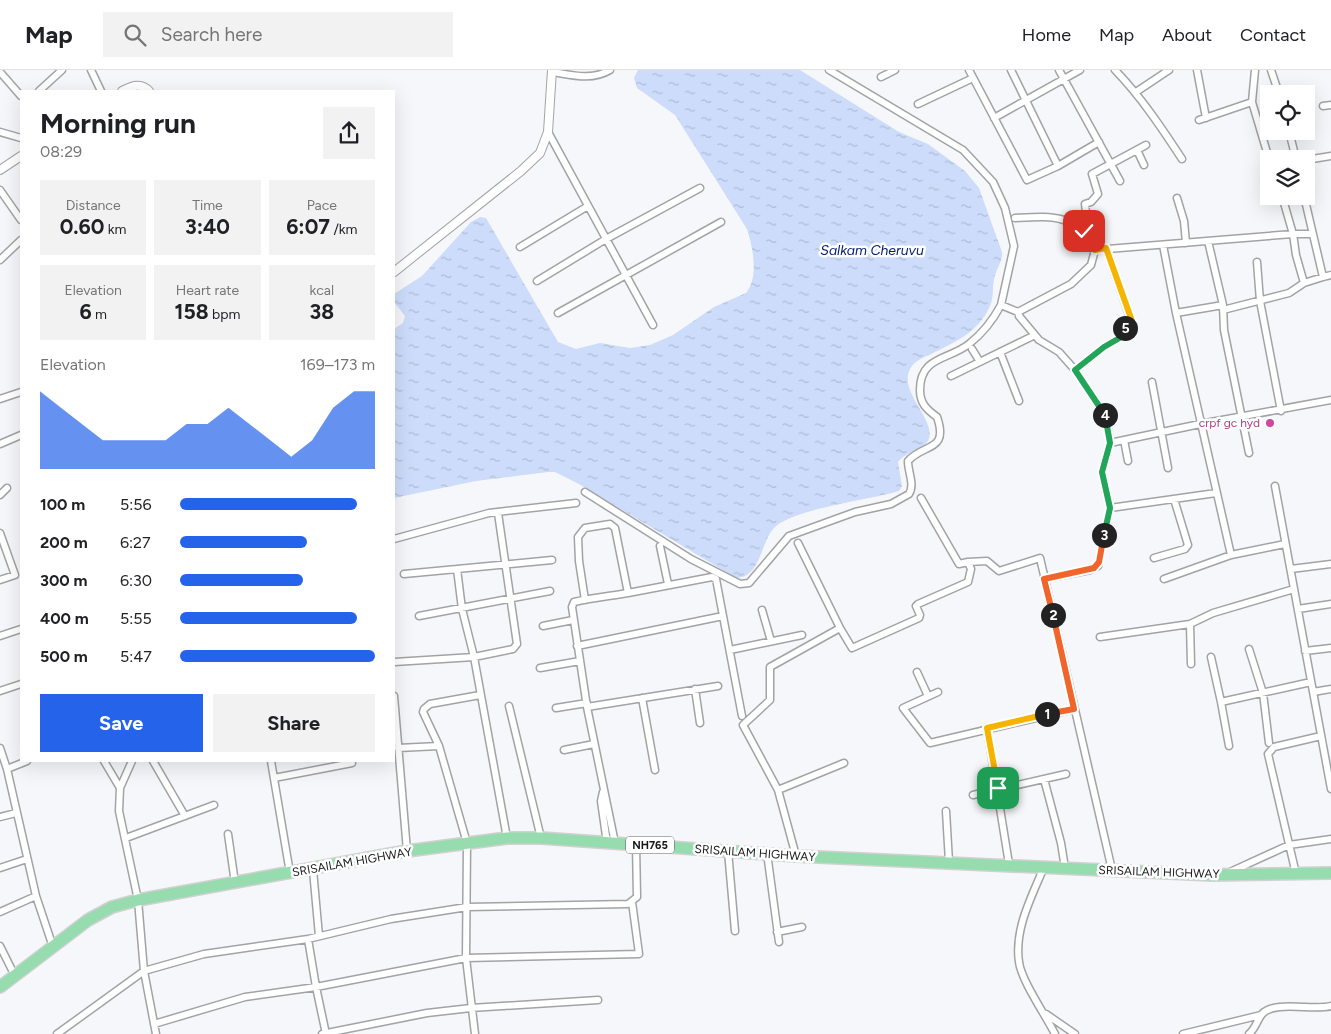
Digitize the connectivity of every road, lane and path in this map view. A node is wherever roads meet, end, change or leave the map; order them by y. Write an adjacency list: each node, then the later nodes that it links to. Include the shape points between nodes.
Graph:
1 (62, 70): 21 (street)
2 (92, 70): 22 (street)
3 (610, 70): 15 (street, via 583,77)
4 (829, 70): 80 (street, via 963,150 993,182 1005,208 1014,246)
5 (895, 70): 17 (street)
6 (969, 70): 18 (street)
7 (1011, 70): 27 (street)
8 (1059, 70): 19 (street)
9 (1080, 70): 19 (street)
10 (1115, 70): 25 (street)
11 (1167, 70): 25 (street)
12 (1197, 70): 33 (street)
13 (1255, 70): 28 (street)
14 (1271, 70): 20 (street)
15 (552, 71): 36 (street)
16 (0, 72): 26 (street)
17 (881, 77)
18 (973, 78): 29 (street); 32 (street)
19 (1063, 80): 27 (street); 38 (street)
20 (1276, 85)
21 (40, 90)
22 (101, 90)
23 (125, 90): 24 (street, via 140,85)
24 (148, 90)
25 (1136, 92): 44 (street)
26 (20, 95)
27 (1026, 100): 32 (street); 48 (street)
28 (1252, 102): 33 (street); 41 (street)
29 (918, 104)
30 (1331, 105): 31 (street)
31 (1323, 106)
32 (994, 118): 48 (street, via 1025,180)
33 (1206, 118): 34 (street)
34 (1199, 120)
35 (0, 132): 37 (street)
36 (548, 132): 56 (street); 73 (street, via 540,153 531,162)
37 (20, 138)
38 (1099, 142): 46 (street); 48 (street)
39 (1146, 145): 40 (street)
40 (1137, 150): 46 (street); 47 (street)
41 (1266, 150)
42 (1331, 156): 45 (street)
43 (20, 157): 49 (street)
44 (1182, 159)
45 (1315, 159)
46 (1111, 164): 50 (street); 62 (street, via 1092,174 1098,194 1085,204)
47 (1144, 165)
48 (1058, 166)
49 (0, 170)
50 (1120, 181)
51 (700, 188): 63 (street)
52 (0, 190): 58 (street)
53 (1176, 198): 66 (street, via 1184,221)
54 (1284, 205): 60 (street)
55 (1306, 205): 61 (street)
56 (588, 206): 63 (street); 67 (street)
57 (1015, 218): 62 (street, via 1069,221 1078,225)
58 (20, 219)
59 (721, 222): 75 (street)
60 (1292, 234): 61 (street); 65 (street); 78 (street)
61 (1313, 234): 76 (street)
62 (1089, 238): 70 (street)
63 (606, 239): 75 (street); 77 (street)
64 (20, 241): 71 (street)
65 (1208, 241): 66 (street); 81 (street)
66 (1186, 243): 68 (street)
67 (520, 246)
68 (1163, 246): 69 (street); 84 (street)
69 (1106, 248): 70 (street); 90 (street, via 1132,323 1123,329 1123,336)
70 (1095, 250): 82 (street, via 1091,265 1071,284)
71 (0, 260)
72 (1257, 262): 79 (street)
73 (395, 271)
74 (1331, 275): 76 (street)
75 (626, 276): 83 (street); 85 (street)
76 (1323, 278): 78 (street)
77 (537, 281)
78 (1304, 283): 79 (street, via 1289,293)
79 (1260, 301): 81 (street); 97 (street)
80 (1001, 305): 82 (street); 110 (street, via 993,319 968,345 929,365 921,374 920,398 928,411 937,417 940,438 936,444 908,461 912,482 908,494 891,504 855,512 789,536 749,583 740,584 692,559)
81 (1223, 308): 84 (street); 98 (street, via 1224,330)
82 (1018, 312): 86 (street)
83 (558, 313)
84 (1176, 313): 99 (street)
85 (653, 325)
86 (1035, 335): 88 (street); 90 (street, via 1064,357)
87 (972, 349): 89 (street)
88 (1000, 352): 89 (street); 96 (street)
89 (980, 362): 91 (street)
90 (1075, 370): 103 (street, via 1105,415)
91 (951, 376)
92 (1152, 382): 100 (street)
93 (20, 392): 94 (street)
94 (0, 399)
95 (1331, 400): 97 (street)
96 (1019, 401)
97 (1281, 411): 98 (street)
98 (1242, 418): 99 (street); 105 (street)
99 (1200, 424): 100 (street); 111 (street)
100 (1163, 432): 102 (street); 107 (street)
101 (20, 436): 104 (street)
102 (1124, 440): 103 (street); 106 (street)
103 (1110, 443): 116 (street, via 1102,472)
104 (0, 444)
105 (1249, 453)
106 (1128, 461)
107 (1168, 468)
108 (1275, 486): 121 (street)
109 (7, 488): 112 (street)
110 (585, 492)
111 (1216, 493): 114 (street); 123 (street)
112 (0, 495)
113 (921, 498): 126 (street, via 959,564)
114 (1174, 499): 116 (street); 124 (street, via 1188,545)
115 (576, 503): 117 (street)
116 (1110, 508): 132 (street, via 1098,566)
117 (498, 513): 119 (street); 127 (street)
118 (0, 533): 134 (street, via 14,575)
119 (395, 538)
120 (798, 543): 150 (street)
121 (1285, 544): 123 (street); 130 (street)
122 (660, 546): 135 (street)
123 (1231, 555): 133 (street)
124 (1154, 558)
125 (552, 560): 127 (street)
126 (968, 562): 132 (street, via 987,561 999,571 1040,558); 150 (street, via 971,569 968,582 918,604 919,618 852,648)
127 (505, 563): 129 (street); 139 (street)
128 (1331, 564): 130 (street)
129 (456, 569): 131 (street); 142 (street)
130 (1291, 569): 136 (street)
131 (404, 574)
132 (1044, 579): 185 (street)
133 (1164, 579)
134 (0, 580)
135 (668, 584): 138 (street); 146 (street, via 716,579)
136 (1294, 589): 143 (street); 148 (street, via 1213,613)
137 (550, 592): 139 (street)
138 (628, 593): 140 (street); 140 (street, via 615,528 610,524 603,525 585,528 578,537)
139 (509, 600): 142 (street); 161 (street, via 517,644 513,649)
140 (585, 600): 147 (street, via 573,604)
141 (1331, 604): 143 (street)
142 (462, 609): 145 (street); 161 (street)
143 (1298, 609): 160 (street)
144 (762, 610): 155 (street)
145 (419, 616)
146 (723, 616): 156 (street); 159 (street)
147 (573, 620): 149 (street); 156 (street)
148 (1190, 624): 154 (street); 165 (street)
149 (543, 626)
150 (840, 628): 212 (street, via 770,668 770,700 743,725)
151 (20, 629): 153 (street)
152 (802, 635): 155 (street)
153 (0, 636)
154 (1100, 637)
155 (771, 641): 159 (street)
156 (577, 646): 163 (street)
157 (1331, 648): 160 (street)
158 (1249, 649): 176 (street)
159 (730, 650): 186 (street)
160 (1305, 651): 168 (street)
161 (474, 657): 164 (street); 177 (street)
162 (1211, 657): 180 (street)
163 (580, 661): 166 (street); 181 (street)
164 (395, 662)
165 (1192, 664)
166 (540, 668)
167 (917, 672): 178 (street)
168 (1311, 682): 175 (street); 176 (street)
169 (20, 684): 173 (street)
170 (718, 686): 171 (street)
171 (695, 689): 179 (street); 187 (street)
172 (1331, 689): 175 (street)
173 (0, 691)
174 (938, 692): 178 (street)
175 (1312, 692): 189 (street)
176 (1263, 693): 180 (street); 190 (street)
177 (480, 695): 192 (street, via 434,703 424,709); 221 (street)
178 (928, 696): 188 (street, via 905,706 903,710 928,742)
179 (642, 698): 181 (street); 205 (street)
180 (1221, 702): 193 (street)
181 (587, 705): 183 (street); 191 (street)
182 (509, 706): 222 (street)
183 (556, 708)
184 (395, 709): 195 (street)
185 (1074, 709): 188 (street); 239 (street)
186 (742, 716)
187 (700, 723)
188 (987, 728): 210 (street)
189 (1320, 736): 211 (street); 227 (street, via 1274,747 1268,754)
190 (1269, 743)
191 (594, 744): 196 (street); 225 (street, via 608,801)
192 (439, 746): 195 (street); 224 (street)
193 (1229, 746)
194 (0, 748): 204 (street)
195 (398, 748): 228 (street)
196 (564, 750)
197 (24, 762): 204 (street)
198 (105, 762): 209 (street)
199 (132, 762): 209 (street)
200 (155, 762): 217 (street)
201 (271, 762): 207 (street)
202 (352, 763): 207 (street)
203 (844, 763): 212 (street)
204 (7, 769): 216 (street)
205 (655, 770)
206 (1066, 774): 208 (street)
207 (274, 778): 241 (street)
208 (1044, 779): 210 (street); 237 (street)
209 (120, 788): 220 (street, via 119,811)
210 (998, 788): 213 (street); 234 (street)
211 (1331, 789)
212 (778, 790): 231 (street)
213 (973, 795)
214 (214, 805): 217 (street)
215 (946, 811): 233 (street)
216 (16, 813): 218 (street); 232 (street)
217 (185, 816): 220 (street)
218 (0, 818)
219 (228, 834): 244 (street)
220 (126, 838): 246 (street)
221 (507, 838): 222 (highway, SRISAILAM HIGHWAY / NH765); 224 (highway, SRISAILAM HIGHWAY / NH765)
222 (541, 838): 225 (highway, SRISAILAM HIGHWAY / NH765)
223 (1331, 839): 227 (street)
224 (467, 843): 228 (highway, SRISAILAM HIGHWAY / NH765); 248 (street)
225 (611, 843): 226 (highway, SRISAILAM HIGHWAY / NH765)
226 (636, 844): 229 (highway, SRISAILAM HIGHWAY / NH765); 247 (street, via 637,897)
227 (1289, 845): 242 (street); 243 (street)
228 (407, 851): 238 (highway, SRISAILAM HIGHWAY / NH765)
229 (728, 851): 230 (highway, SRISAILAM HIGHWAY / NH765); 251 (street)
230 (767, 853): 231 (highway, SRISAILAM HIGHWAY / NH765); 252 (street)
231 (796, 856): 233 (highway, SRISAILAM HIGHWAY / NH765)
232 (27, 859): 236 (street); 245 (street)
233 (949, 862): 234 (highway, SRISAILAM HIGHWAY / NH765)
234 (1009, 864): 235 (highway, SRISAILAM HIGHWAY / NH765)
235 (1044, 867): 237 (highway, SRISAILAM HIGHWAY / NH765); 266 (street, via 1022,920 1018,962)
236 (0, 868)
237 (1065, 868): 239 (highway, SRISAILAM HIGHWAY / NH765)
238 (312, 870): 241 (highway, SRISAILAM HIGHWAY / NH765); 253 (street)
239 (1112, 870): 243 (highway, SRISAILAM HIGHWAY / NH765)
240 (1331, 873): 242 (highway, SRISAILAM HIGHWAY / NH765)
241 (290, 874): 244 (highway, SRISAILAM HIGHWAY / NH765)
242 (1296, 874): 243 (highway, SRISAILAM HIGHWAY / NH765)
243 (1224, 875)
244 (235, 883): 246 (highway, SRISAILAM HIGHWAY / NH765)
245 (36, 896): 249 (street); 257 (street)
246 (138, 900): 257 (highway, SRISAILAM HIGHWAY / NH765, via 112,907 88,920); 259 (street)
247 (632, 902): 248 (street); 258 (street, via 640,954)
248 (467, 907): 253 (street, via 391,919); 258 (street)
249 (0, 912)
250 (802, 928): 252 (street)
251 (736, 931)
252 (777, 932): 255 (street)
253 (319, 936): 254 (street)
254 (308, 939): 259 (street, via 204,954); 262 (street)
255 (779, 942)
256 (0, 946): 260 (street)
257 (53, 947): 260 (highway, SRISAILAM HIGHWAY / NH765)
258 (466, 958): 262 (street); 265 (street)
259 (144, 971): 268 (street); 269 (street)
260 (15, 976): 261 (highway, SRISAILAM HIGHWAY / NH765)
261 (0, 987)
262 (316, 987): 268 (street, via 245,997); 271 (street)
263 (598, 1000): 265 (street)
264 (1331, 1006): 267 (street, via 1270,1009)
265 (471, 1008): 271 (street); 272 (street)
266 (1045, 1014): 273 (street); 274 (street)
267 (1261, 1015): 275 (street); 276 (street)
268 (154, 1024): 270 (street)
269 (57, 1034)
270 (156, 1034)
271 (325, 1034)
272 (475, 1034)
273 (1055, 1034)
274 (1075, 1034)
275 (1183, 1034)
276 (1250, 1034)

